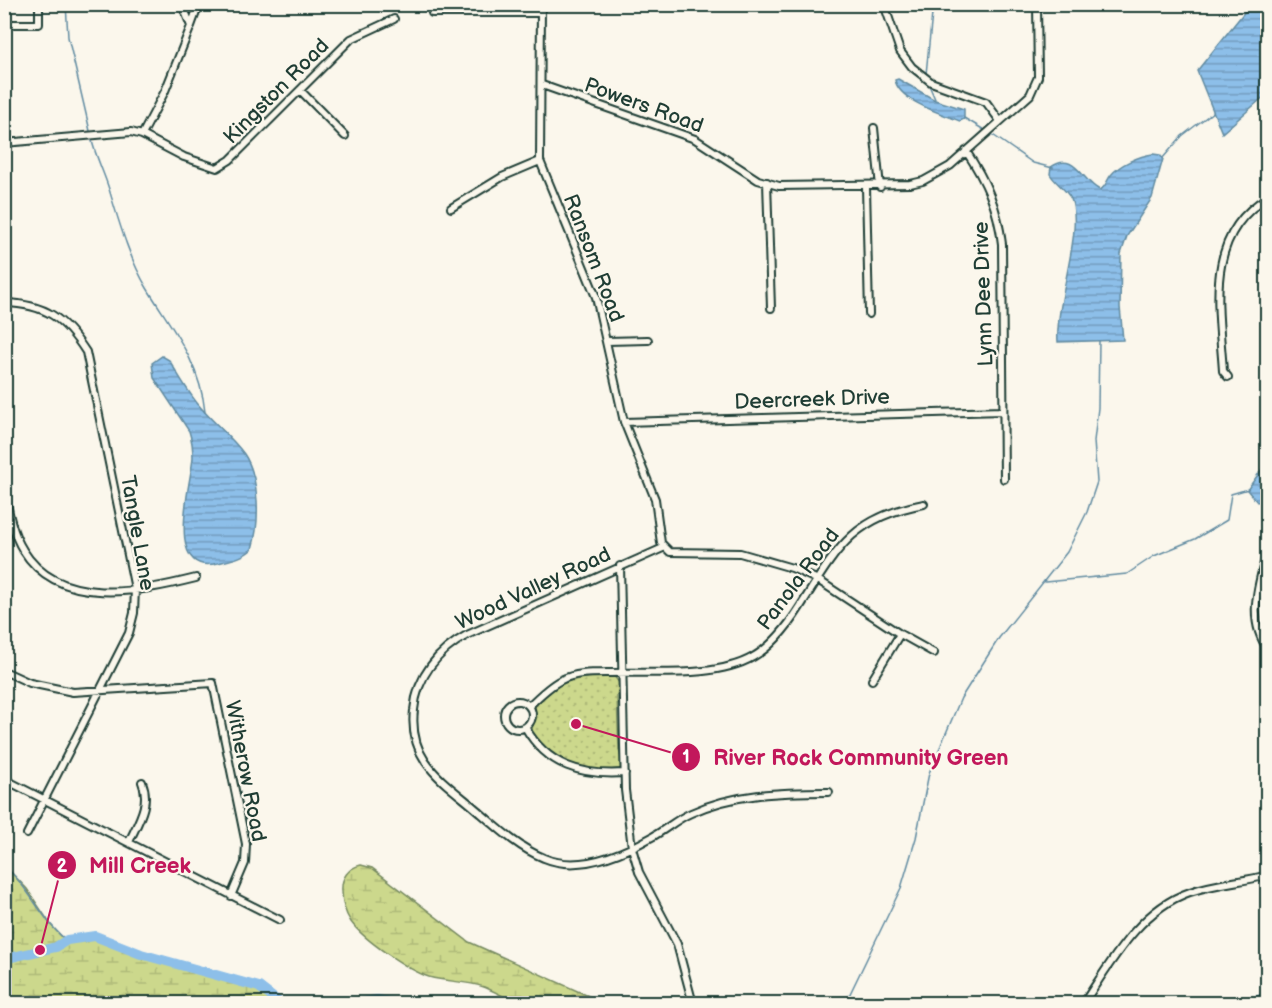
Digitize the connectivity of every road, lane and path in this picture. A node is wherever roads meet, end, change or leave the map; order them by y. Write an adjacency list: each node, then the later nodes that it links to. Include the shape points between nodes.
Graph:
1 (39, 4): 10 (street, via 39,24)
2 (182, 4): 11 (street)
3 (200, 4): 11 (street)
4 (541, 4): 8 (street, Ransom Road)
5 (884, 4): 14 (street, via 900,51 912,67 931,82 986,102)
6 (1038, 4): 14 (street, via 1035,87)
7 (432, 13): 8 (street)
8 (540, 13): 12 (street, Ransom Road)
9 (394, 19): 13 (street, Kingston Road, via 351,39)
10 (4, 24)
11 (191, 26): 16 (street)
12 (542, 86): 20 (street, Ransom Road); 21 (street, Powers Road, via 696,139)
13 (300, 90): 16 (street, Kingston Road, via 230,160 217,168 184,157); 17 (street)
14 (1000, 121): 19 (street)
15 (874, 128): 22 (street)
16 (142, 135): 18 (street, Kingston Road, via 131,132)
17 (345, 136)
18 (4, 143)
19 (966, 151): 22 (street, Powers Road, via 923,182); 32 (street, Lynn Dee Drive, via 990,193 1000,222)
20 (540, 161): 25 (street, via 502,177); 30 (street, Ransom Road, via 596,297)
21 (767, 182): 23 (street, Powers Road, via 790,187); 27 (street)
22 (880, 186): 23 (street, Powers Road)
23 (866, 187): 28 (street)
24 (1268, 197): 31 (street, via 1241,218 1228,238 1219,264 1223,371)
25 (451, 208)
26 (4, 303): 43 (street, Tangle Lane, via 27,303 47,311 71,328 86,352)
27 (771, 308)
28 (868, 314)
29 (648, 340): 30 (street)
30 (607, 341): 33 (street, Ransom Road)
31 (1228, 377)
32 (1002, 411): 33 (street, Deercreek Drive); 34 (street, Lynn Dee Drive)
33 (624, 422): 39 (street, Ransom Road, via 655,499)
34 (1004, 478)
35 (4, 489): 36 (street)
36 (5, 499): 43 (street, via 22,550 51,579 81,590)
37 (924, 504): 42 (street, Panola Road, via 890,512 867,524 846,539)
38 (1268, 547): 45 (street, via 1254,616)
39 (665, 549): 40 (street, Wood Valley Road); 42 (street, Wood Valley Road, via 755,555)
40 (620, 566): 48 (street); 60 (street, Wood Valley Road, via 454,642 424,675 413,720 418,749 429,769 520,846 546,859 574,863 598,860)
41 (196, 578): 43 (street)
42 (818, 579): 44 (street, Wood Valley Road); 48 (street, Panola Road, via 790,622 754,657 712,671)
43 (135, 589): 50 (street, Tangle Lane, via 129,633)
44 (900, 634): 46 (street, Wood Valley Road); 49 (street)
45 (1268, 649)
46 (934, 653)
47 (4, 671): 50 (street, Witherow Road, via 51,689)
48 (622, 672): 51 (street, Panola Road, via 571,676); 53 (street)
49 (872, 680)
50 (101, 692): 57 (street, Tangle Lane); 62 (street, Witherow Road, via 213,683 246,844 245,864)
51 (529, 706): 52 (street, via 532,717); 52 (street, Panola Road, via 514,702 504,713 510,726)
52 (525, 727): 53 (street, Panola Road, via 546,754 573,770)
53 (625, 773): 60 (street)
54 (4, 779): 57 (street)
55 (142, 782): 59 (street, via 147,792 145,804)
56 (829, 792): 60 (street, via 779,792 733,800 691,813)
57 (45, 800): 58 (street, Tangle Lane); 59 (street)
58 (27, 834)
59 (129, 842): 62 (street)
60 (632, 848): 64 (street, via 639,872 677,944)
61 (1268, 875): 65 (street, via 1190,892 1154,913 1128,940)
62 (231, 896): 63 (street)
63 (280, 921)
64 (693, 1004)
65 (1083, 1004)

